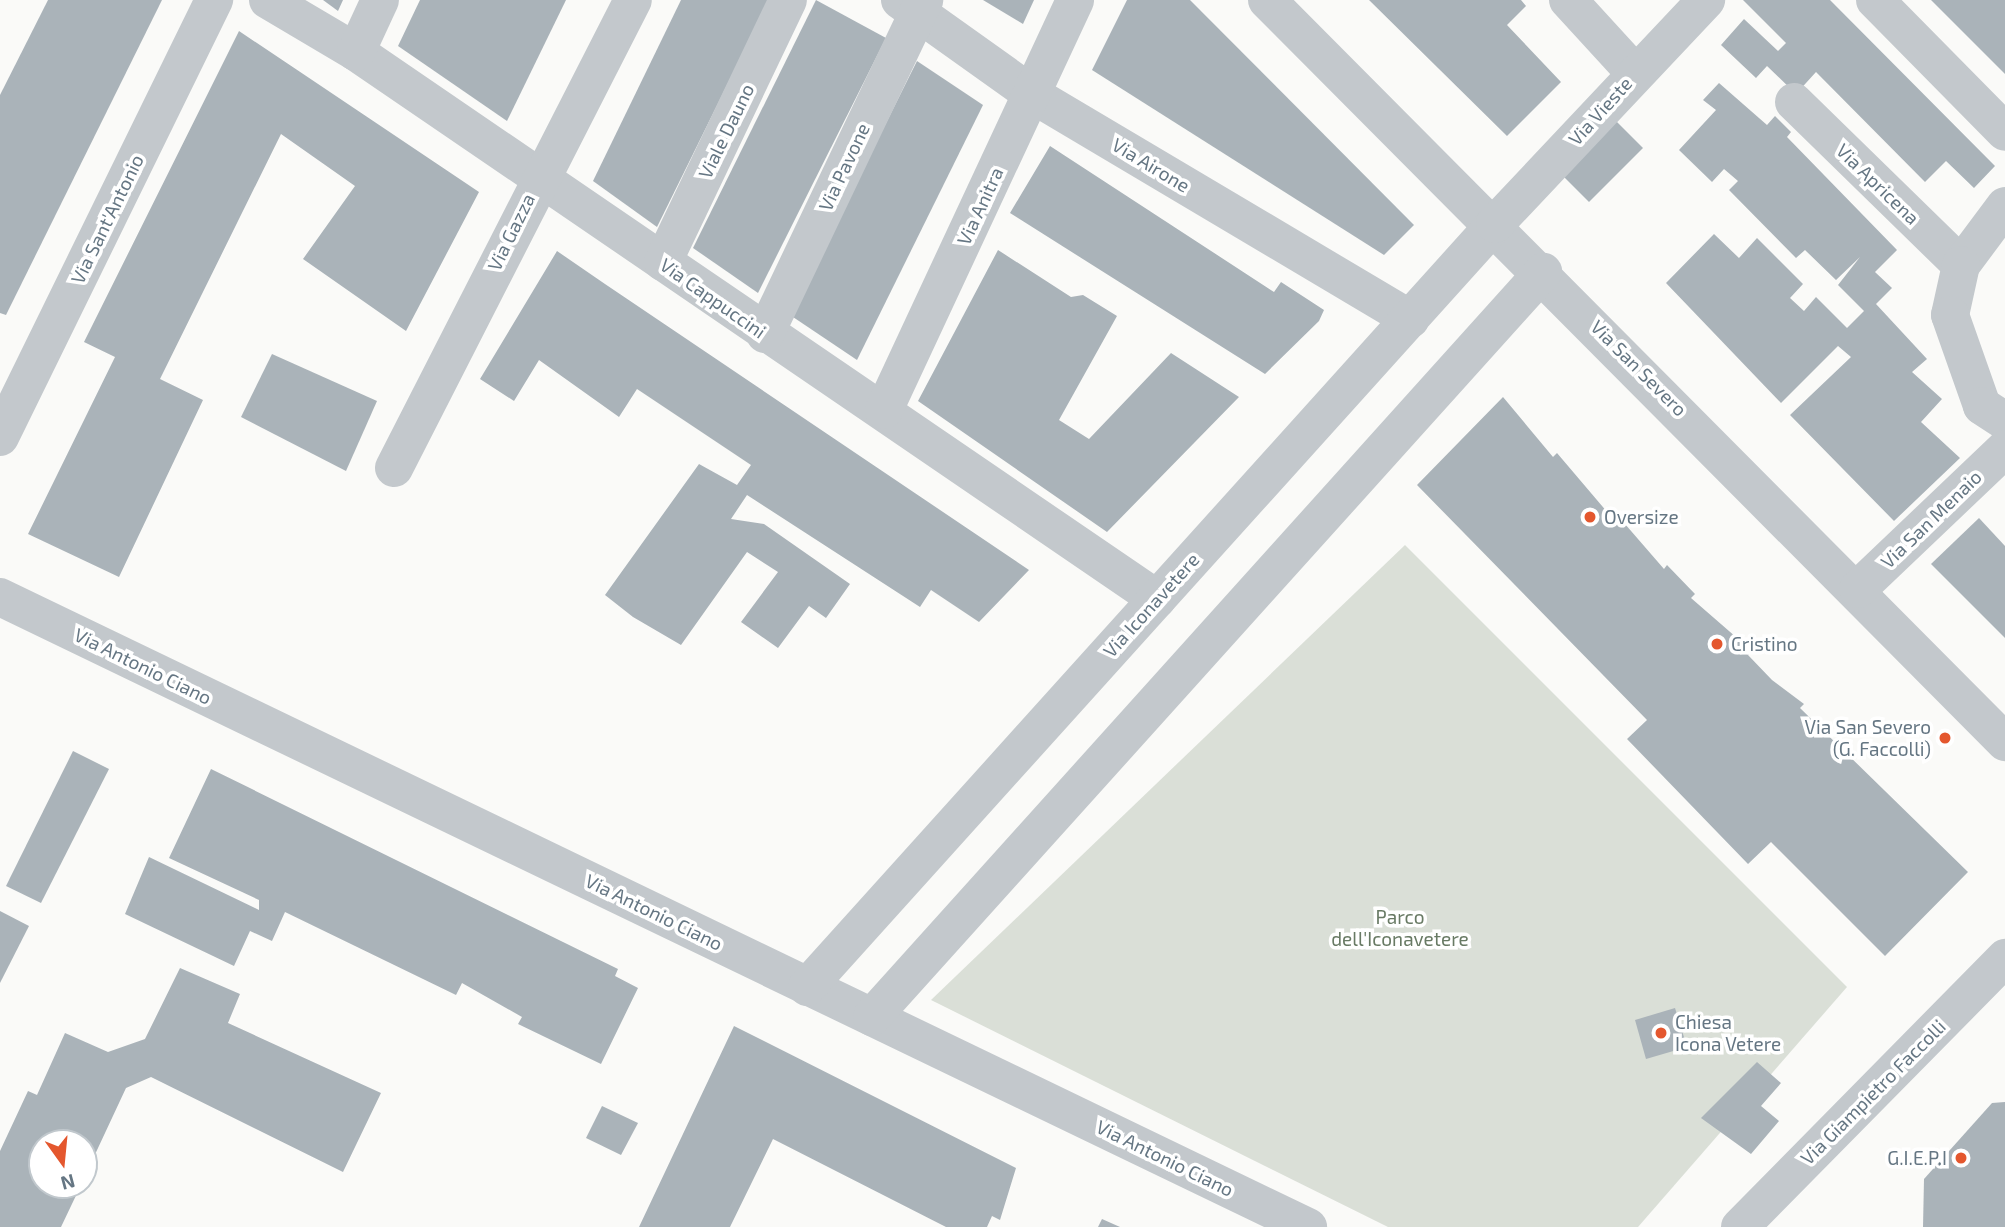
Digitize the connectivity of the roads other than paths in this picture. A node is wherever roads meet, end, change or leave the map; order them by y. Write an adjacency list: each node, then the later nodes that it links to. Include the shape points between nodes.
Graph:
1 (214, 0): 27 (street, Via Sant'Antonio)
2 (268, 0): 12 (street, Via Cappuccini)
3 (380, 0): 12 (street)
4 (633, 0): 17 (street, Via Gazza)
5 (788, 0): 20 (street, Viale Dauno)
6 (1075, 0): 14 (street, Via Anitra)
7 (1267, 0): 19 (street, Via San Severo)
8 (1568, 0): 13 (street)
9 (1706, 0): 13 (street, Via Vieste)
10 (1875, 0): 16 (street)
11 (914, 4): 14 (street, Via Airone); 24 (street, Via Pavone)
12 (356, 52): 17 (street, Via Cappuccini)
13 (1634, 73): 19 (street, Via Vieste)
14 (1033, 94): 23 (street, Via Airone); 25 (street, Via Anitra)
15 (1794, 102): 21 (street, Via Apricena)
16 (2005, 132)
17 (537, 180): 20 (street, Via Cappuccini); 29 (street, Via Gazza)
18 (2005, 206): 21 (street)
19 (1495, 224): 22 (street, Via San Severo); 23 (street, Via Iconavetere)
20 (663, 262): 24 (street, Via Cappuccini)
21 (1961, 265): 26 (street, via 1950,315 1982,405)
22 (1543, 272): 30 (street, Via San Severo); 36 (street)
23 (1410, 319): 32 (street, Via Iconavetere)
24 (765, 334): 25 (street, Via Cappuccini)
25 (884, 411): 32 (street, Via Cappuccini)
26 (2005, 421)
27 (0, 438)
28 (2005, 449): 30 (street, Via San Menaio)
29 (394, 468)
30 (1858, 589): 33 (street, Via San Severo)
31 (0, 597): 35 (street, Via Antonio Ciano)
32 (1157, 599): 35 (street, Via Iconavetere)
33 (2005, 742)
34 (2005, 958): 38 (street, Via Giampietro Faccolli)
35 (807, 986): 36 (street, Via Antonio Ciano)
36 (872, 1017): 37 (street, Via Antonio Ciano)
37 (1308, 1227)
38 (1741, 1227)

